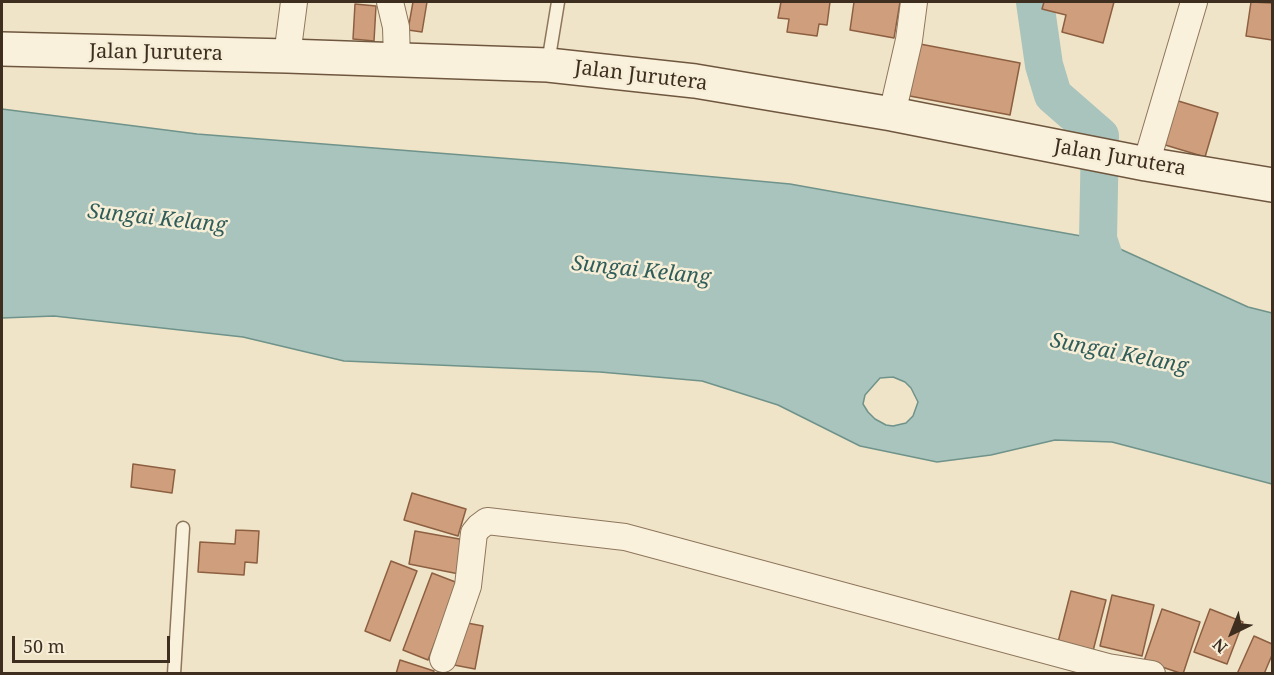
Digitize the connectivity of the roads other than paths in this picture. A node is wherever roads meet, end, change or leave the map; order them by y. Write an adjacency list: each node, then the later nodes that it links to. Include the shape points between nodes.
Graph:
1 (294, 2): 7 (street)
2 (390, 2): 8 (street)
3 (558, 2): 9 (lane)
4 (914, 2): 10 (street)
5 (1194, 2): 11 (street)
6 (2, 49): 7 (street, Jalan Jurutera)
7 (287, 56): 8 (street, Jalan Jurutera)
8 (397, 59): 9 (street, Jalan Jurutera)
9 (548, 65): 10 (street, Jalan Jurutera, via 695,81)
10 (892, 114): 11 (street, Jalan Jurutera)
11 (1146, 164): 12 (street, Jalan Jurutera)
12 (1272, 185)
13 (183, 528): 15 (lane)
14 (443, 659): 16 (street, via 468,586 474,533 487,521 625,537 1108,667)
15 (174, 674)
16 (1152, 674)

